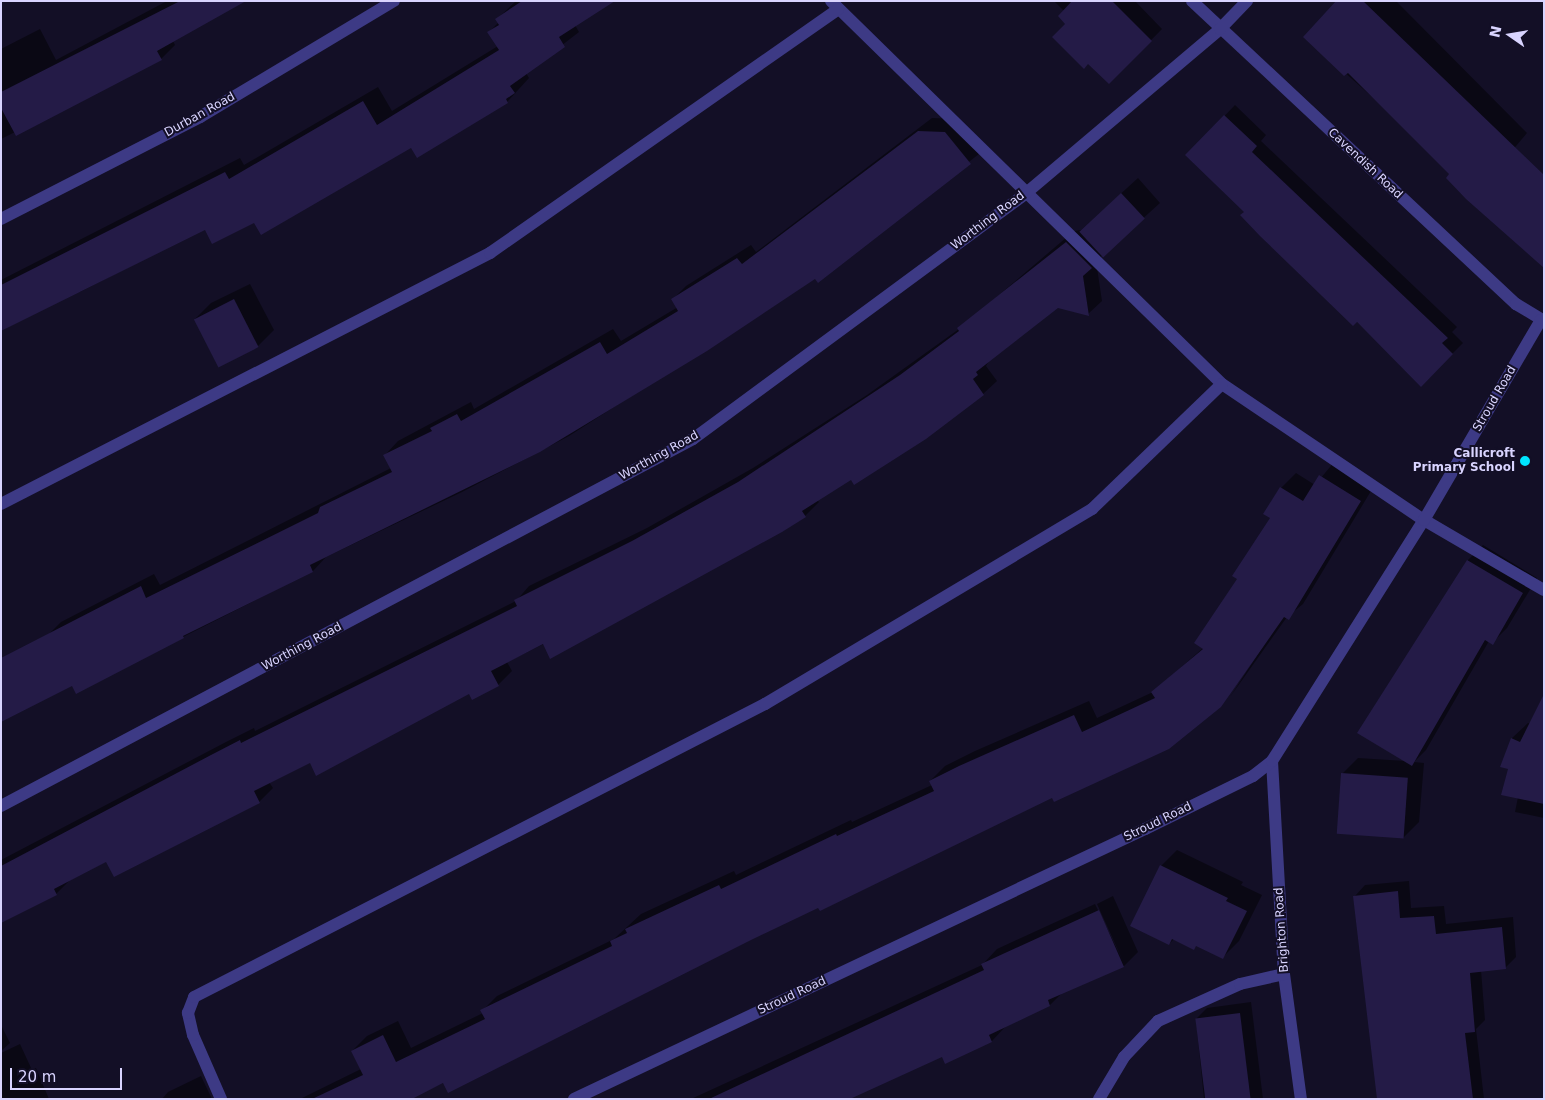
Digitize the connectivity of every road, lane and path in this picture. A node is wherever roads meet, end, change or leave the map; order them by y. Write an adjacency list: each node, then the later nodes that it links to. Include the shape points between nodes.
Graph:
1 (394, 1): 7 (street, Durban Road, via 200,117)
2 (1192, 1): 5 (street, Cavendish Road)
3 (1247, 1): 5 (street, Worthing Road)
4 (834, 5): 6 (street); 10 (street, via 490,253)
5 (1220, 29): 6 (street, Worthing Road); 8 (street, Cavendish Road, via 1516,304)
6 (1025, 194): 9 (street); 14 (street, Worthing Road, via 693,439)
7 (1, 219)
8 (1542, 320): 11 (street, Stroud Road)
9 (1222, 384): 11 (street); 16 (street, via 1092,509 1059,529 764,704 194,997 188,1013 192,1035)
10 (1, 504)
11 (1424, 520): 12 (street); 13 (street, Stroud Road)
12 (1544, 590)
13 (1272, 761): 15 (street, Brighton Road); 17 (street, Stroud Road, via 1253,776 1145,829)
14 (1, 806)
15 (1284, 974): 18 (street, via 1240,984 1158,1021 1124,1057); 19 (street, Brighton Road)
16 (221, 1099)
17 (574, 1099)
18 (1099, 1099)
19 (1301, 1099)

